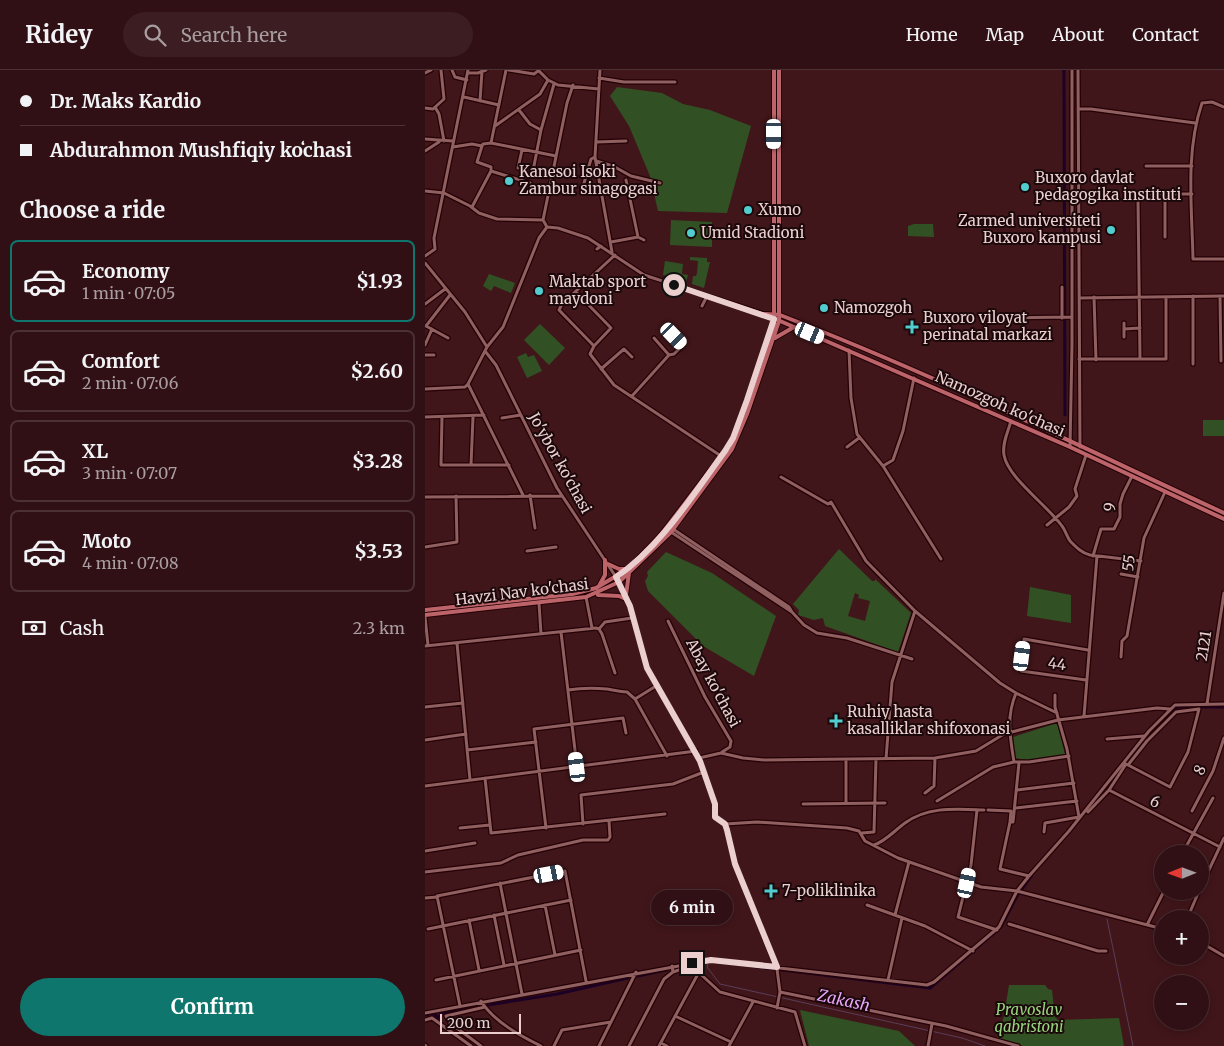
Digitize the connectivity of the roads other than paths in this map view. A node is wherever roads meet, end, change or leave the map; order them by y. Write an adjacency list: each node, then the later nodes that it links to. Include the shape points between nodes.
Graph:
1 (431, 70): 13 (street)
2 (441, 70): 29 (street, via 444,98)
3 (452, 70): 15 (street, via 455,77)
4 (507, 70): 5 (street, via 534,74); 27 (street)
5 (538, 70): 16 (street)
6 (599, 70): 14 (street)
7 (774, 70): 93 (main road)
8 (779, 70): 94 (main road)
9 (1072, 70): 18 (street)
10 (1078, 70): 19 (street)
11 (484, 71): 12 (street); 26 (street)
12 (468, 72): 15 (street)
13 (425, 73)
14 (599, 78): 17 (street, via 620,82); 22 (street)
15 (467, 80): 25 (street)
16 (548, 80): 20 (street); 32 (street, via 540,94)
17 (675, 82)
18 (1072, 83): 19 (street); 23 (street)
19 (1078, 83): 24 (street)
20 (554, 86): 21 (street); 35 (street)
21 (573, 86): 22 (street); 47 (street)
22 (599, 89): 39 (street)
23 (1072, 92): 24 (street); 80 (street)
24 (1078, 92): 31 (street)
25 (464, 97): 26 (street); 38 (street)
26 (480, 101): 27 (street)
27 (499, 105): 34 (street)
28 (1224, 106): 33 (street, via 1202,103)
29 (435, 107): 30 (street, via 431,110); 37 (street, via 439,114)
30 (425, 108)
31 (1078, 109): 33 (street); 81 (street)
32 (519, 110): 34 (street); 35 (street, via 529,124)
33 (1195, 123): 50 (street)
34 (495, 126): 41 (street)
35 (541, 130): 46 (street)
36 (425, 139): 37 (street)
37 (442, 141): 38 (street); 45 (street)
38 (453, 141): 43 (street)
39 (596, 142): 40 (street); 48 (street)
40 (626, 142)
41 (491, 143): 42 (street); 44 (street)
42 (482, 146): 43 (street); 53 (street, via 477,162 491,166)
43 (453, 147): 61 (street)
44 (521, 150): 46 (street); 51 (street)
45 (425, 151)
46 (538, 152): 47 (street); 55 (street)
47 (556, 156): 65 (street)
48 (596, 159): 54 (street); 59 (street, via 590,160); 70 (street)
49 (1146, 166): 50 (street)
50 (1192, 166): 63 (street)
51 (518, 168)
52 (630, 170): 54 (street)
53 (491, 171): 58 (street); 64 (street)
54 (627, 173): 57 (street)
55 (532, 176)
56 (626, 180): 68 (street)
57 (660, 182)
58 (530, 183)
59 (582, 190)
60 (425, 191): 61 (street)
61 (444, 193): 64 (street); 74 (street, via 434,238 435,249)
62 (1165, 194): 63 (street); 67 (street); 87 (street, via 1141,194 1138,198)
63 (1192, 194): 75 (street, via 1193,259)
64 (471, 207): 65 (street, via 497,219)
65 (543, 220): 66 (street)
66 (547, 227): 71 (street, Namozgoh ko'chasi, via 575,232); 113 (street, via 539,238 503,327)
67 (1165, 236)
68 (638, 237): 69 (street); 70 (street)
69 (644, 240)
70 (611, 242): 73 (street)
71 (601, 246): 72 (street); 73 (street, Namozgoh ko'chasi)
72 (597, 249)
73 (613, 254): 79 (street); 83 (street, Namozgoh ko'chasi, via 644,275)
74 (425, 256)
75 (1224, 259)
76 (425, 263): 78 (street, Jo'ybor ko'chasi)
77 (1062, 287): 97 (street)
78 (445, 289): 82 (street, Jo'ybor ko'chasi); 90 (street)
79 (576, 292): 112 (street, via 611,328); 112 (street, via 559,310)
80 (1072, 293): 81 (street); 95 (street)
81 (1079, 293): 89 (street)
82 (450, 295): 101 (street); 113 (street, Jo'ybor ko'chasi, via 465,312)
83 (707, 296): 91 (street); 92 (street, Namozgoh ko'chasi)
84 (1193, 296): 85 (street); 88 (street); 123 (street)
85 (1222, 296): 122 (street)
86 (1094, 297): 87 (street); 89 (street); 120 (street)
87 (1140, 297): 88 (street); 103 (street)
88 (1166, 297): 121 (street, via 1166,360)
89 (1079, 298): 119 (street)
90 (425, 304)
91 (702, 306)
92 (764, 314): 93 (main road, Namozgoh ko'chasi); 98 (main road, Namozgoh ko'chasi)
93 (774, 314): 94 (main road, Namozgoh ko'chasi); 98 (main road)
94 (780, 315): 99 (main road); 125 (main road, Namozgoh ko'chasi)
95 (1072, 317): 97 (street); 138 (street)
96 (1007, 318): 97 (street)
97 (1064, 318)
98 (774, 319): 99 (main road, Namozgoh ko'chasi); 144 (main road, via 733,438)
99 (779, 321): 102 (main road, Namozgoh ko'chasi); 110 (main road)
100 (1124, 323): 105 (street)
101 (425, 326): 104 (street)
102 (795, 327): 110 (main road); 114 (main road, Namozgoh ko'chasi)
103 (1139, 328): 105 (street); 121 (street)
104 (432, 330): 108 (street); 111 (street)
105 (1124, 330): 107 (street)
106 (674, 336): 115 (street, via 683,345 674,354)
107 (1124, 337)
108 (448, 338)
109 (654, 338): 115 (street)
110 (773, 340): 161 (main road, via 736,442)
111 (425, 344)
112 (594, 346): 124 (street, via 591,354)
113 (486, 349): 127 (street); 131 (street, Jo'ybor ko'chasi)
114 (849, 349): 126 (main road, Namozgoh ko'chasi); 137 (street, via 851,398)
115 (669, 354): 129 (street)
116 (425, 355): 117 (street)
117 (434, 355)
118 (632, 357): 124 (street, via 625,349)
119 (1079, 359): 120 (street); 139 (street)
120 (1095, 360): 121 (street)
121 (1140, 360)
122 (1221, 361)
123 (1193, 364)
124 (601, 370): 129 (street, via 614,385)
125 (922, 376): 126 (main road); 138 (main road, Namozgoh ko'chasi)
126 (916, 379): 136 (main road, Namozgoh ko'chasi); 147 (street, via 893,460)
127 (468, 384): 128 (street, via 465,387); 130 (street)
128 (425, 389)
129 (631, 396): 144 (street)
130 (484, 415): 134 (street); 146 (street)
131 (521, 415): 135 (street); 154 (street, Jo'ybor ko'chasi)
132 (425, 416): 133 (street)
133 (441, 417): 134 (street); 145 (street, via 441,465)
134 (473, 417): 145 (street)
135 (502, 418)
136 (1011, 421): 141 (main road, Namozgoh ko'chasi); 157 (street, via 1004,441 1005,459 1024,486)
137 (859, 438): 140 (street); 147 (street)
138 (1071, 441): 139 (main road, Namozgoh ko'chasi); 141 (street)
139 (1081, 446): 142 (street); 156 (main road, Namozgoh ko'chasi)
140 (847, 447)
141 (1070, 447): 142 (main road, Namozgoh ko'chasi)
142 (1080, 452): 143 (main road, Namozgoh ko'chasi)
143 (1086, 455): 148 (main road, Namozgoh ko'chasi); 157 (street, via 1075,489 1077,496)
144 (721, 456): 169 (main road, via 668,527)
145 (471, 465): 146 (street)
146 (509, 465): 151 (street)
147 (883, 466): 166 (street)
148 (1132, 476): 150 (main road, Namozgoh ko'chasi); 165 (street, 9, via 1121,500 1118,523 1114,529 1101,529)
149 (781, 477): 182 (street, via 828,504 831,502 867,561)
150 (1165, 492): 158 (main road, Namozgoh ko'chasi); 167 (street, 55, via 1147,530)
151 (523, 495): 152 (street); 153 (street)
152 (531, 495): 154 (street); 160 (street)
153 (456, 496): 155 (street); 162 (street, via 457,542)
154 (562, 496): 168 (street, Jo'ybor ko'chasi)
155 (425, 497)
156 (1224, 513)
157 (1055, 517): 159 (street); 165 (street, via 1070,541 1083,553)
158 (1224, 519)
159 (1047, 525)
160 (535, 528)
161 (672, 530): 169 (main road); 193 (street, via 792,612 803,625 817,633 847,638)
162 (425, 547)
163 (556, 547): 164 (street)
164 (527, 551)
165 (1095, 556): 167 (street); 192 (street, 9)
166 (941, 559)
167 (1141, 561): 172 (street, 55)
168 (606, 562): 169 (main road); 171 (street, Jo'ybor ko'chasi); 174 (main road, via 605,575)
169 (629, 571): 171 (main road, Havzi Nav ko'chasi); 173 (main road, Havzi Nav ko'chasi); 177 (main road)
170 (1121, 574): 172 (street)
171 (616, 577): 173 (main road, Jo'ybor ko'chasi); 174 (main road, Havzi Nav ko'chasi)
172 (1138, 578): 194 (street, 55)
173 (619, 582): 176 (main road, Havzi Nav ko'chasi); 177 (street, Jo'ybor ko'chasi)
174 (596, 588): 181 (main road, Havzi Nav ko'chasi, via 572,594)
175 (1224, 593): 205 (street, 2121)
176 (594, 595): 178 (main road, Havzi Nav ko'chasi); 179 (main road, via 615,595)
177 (626, 595): 179 (street, Jo'ybor ko'chasi)
178 (586, 597): 180 (main road, Havzi Nav ko'chasi); 186 (street)
179 (628, 600): 184 (street, Jo'ybor ko'chasi)
180 (539, 603): 183 (main road, Havzi Nav ko'chasi); 189 (street)
181 (425, 610)
182 (915, 612): 193 (street); 200 (street)
183 (425, 616): 191 (street)
184 (633, 618): 187 (street, via 605,622); 198 (street, Jo'ybor ko'chasi, via 647,668)
185 (668, 621): 225 (street, Abay ko'chasi, via 705,697 731,741 730,747)
186 (592, 628): 187 (street); 188 (street)
187 (599, 629): 196 (street)
188 (561, 632): 189 (street); 199 (street)
189 (541, 634): 190 (street)
190 (457, 643): 191 (street); 203 (street)
191 (427, 645)
192 (1088, 650): 197 (street, 9); 197 (street, 44, via 1024,639 1021,671)
193 (900, 656): 195 (street); 231 (street, via 892,682)
194 (1121, 657)
195 (912, 659)
196 (615, 674)
197 (1086, 680): 211 (street, 9)
198 (656, 686): 202 (street); 224 (street, Jo'ybor ko'chasi)
199 (569, 690): 202 (street, via 593,688 627,692); 213 (street)
200 (1016, 693): 210 (street); 215 (street, via 1009,708)
201 (1055, 695): 210 (street)
202 (635, 699): 226 (street)
203 (463, 702): 207 (street); 216 (street)
204 (1201, 704): 205 (street); 208 (street, via 1175,705); 209 (street)
205 (1207, 704): 206 (street)
206 (1224, 704)
207 (425, 707)
208 (1170, 709): 211 (street); 217 (street)
209 (1199, 709): 235 (street, via 1176,712); 235 (street, via 1189,752 1171,787)
210 (1057, 713): 212 (street)
211 (1084, 716): 212 (street)
212 (1058, 720): 215 (street); 227 (street)
213 (572, 725): 214 (street, via 623,718); 221 (street, via 534,729); 236 (street)
214 (626, 733)
215 (1009, 733): 229 (street, via 976,751); 233 (street)
216 (466, 734): 220 (street); 223 (street)
217 (1144, 736): 219 (street); 235 (street)
218 (1224, 738): 222 (street, 8)
219 (1107, 739)
220 (425, 740)
221 (536, 742): 223 (street); 237 (street)
222 (1223, 748): 255 (street, 8)
223 (467, 750): 240 (street)
224 (696, 751): 226 (street); 228 (street, Jo'ybor ko'chasi)
225 (721, 752): 228 (street); 232 (street, via 765,760)
226 (667, 756): 236 (street)
227 (1069, 756): 234 (street); 241 (street)
228 (699, 758): 238 (street, Jo'ybor ko'chasi)
229 (935, 758): 231 (street); 245 (street, via 935,786)
230 (876, 759): 231 (street); 232 (street); 250 (street)
231 (886, 759)
232 (846, 760): 249 (street)
233 (1014, 762): 234 (street); 247 (street, via 993,767)
234 (1019, 763): 243 (street)
235 (1126, 764): 244 (street); 258 (street)
236 (577, 767): 237 (street)
237 (540, 772): 239 (street); 265 (street)
238 (704, 772): 261 (street, via 673,784 581,796); 262 (street, Jo'ybor ko'chasi, via 715,804 715,817)
239 (485, 778): 240 (street); 263 (street)
240 (470, 780): 242 (street)
241 (1074, 783): 243 (street); 248 (street)
242 (425, 786)
243 (1017, 790): 253 (street)
244 (1109, 790): 256 (street); 268 (street, 6)
245 (925, 793)
246 (1213, 798): 268 (street)
247 (937, 801)
248 (1077, 801): 253 (street); 258 (street)
249 (846, 803): 250 (street); 252 (street)
250 (876, 803): 251 (street); 267 (street, via 874,832)
251 (885, 803)
252 (803, 804)
253 (1015, 808): 260 (street, via 1013,822)
254 (977, 810): 260 (street, via 1011,811); 272 (street, via 925,813 907,821); 280 (street)
255 (1192, 811)
256 (1088, 812)
257 (665, 814): 259 (street)
258 (1079, 817): 266 (street, via 1045,823); 278 (street)
259 (609, 821): 261 (street); 277 (street, via 608,840 583,840 518,855 501,863)
260 (1010, 822): 278 (street, via 1000,869)
261 (583, 824): 265 (street)
262 (725, 824): 267 (street, via 805,824 847,828); 308 (street, Jo'ybor ko'chasi, via 735,864)
263 (490, 825): 264 (street); 265 (street, via 491,833)
264 (460, 828)
265 (546, 828)
266 (1043, 832)
267 (862, 833): 272 (street, via 865,841)
268 (1193, 833): 271 (street); 273 (street, 6)
269 (1224, 838): 273 (street)
270 (475, 843): 274 (street)
271 (1187, 845)
272 (873, 846): 275 (street)
273 (1220, 847): 276 (street)
274 (425, 851)
275 (909, 862): 280 (street); 290 (street)
276 (1209, 871)
277 (425, 872)
278 (1029, 876): 281 (street)
279 (500, 883): 283 (street); 284 (street, via 565,870); 288 (street)
280 (967, 883): 281 (street); 298 (street, via 958,917)
281 (1019, 892): 295 (street); 298 (street)
282 (425, 898): 283 (street)
283 (437, 898): 294 (street)
284 (571, 900): 286 (street); 300 (street)
285 (1160, 900): 295 (street)
286 (545, 905): 288 (street); 303 (street)
287 (867, 905): 290 (street)
288 (506, 912): 289 (street); 305 (street)
289 (493, 915): 292 (street); 306 (street)
290 (895, 916): 291 (street)
291 (902, 918): 301 (street); 315 (street)
292 (469, 920): 294 (street); 309 (street)
293 (1009, 924): 302 (street)
294 (444, 925): 297 (street); 313 (street)
295 (1147, 925): 296 (street)
296 (1154, 927)
297 (428, 929)
298 (997, 930): 301 (street)
299 (1209, 947): 304 (street)
300 (581, 950): 303 (street); 316 (street)
301 (973, 951): 315 (street, via 927,985)
302 (1106, 951)
303 (555, 955): 305 (street)
304 (1224, 956)
305 (516, 963): 306 (street); 317 (street)
306 (504, 965): 309 (street)
307 (673, 966): 308 (street, via 711,960); 310 (street); 311 (street)
308 (777, 968): 315 (street); 318 (street)
309 (479, 970): 313 (street)
310 (636, 972): 316 (street); 327 (street)
311 (673, 972): 312 (street, via 687,969); 336 (street, via 664,979)
312 (699, 972): 320 (street, via 720,992); 325 (street)
313 (454, 976): 314 (street); 321 (street)
314 (436, 980)
315 (888, 980)
316 (587, 981): 317 (street)
317 (522, 994): 319 (street)
318 (780, 994): 322 (street); 328 (street)
319 (481, 1001): 321 (street); 323 (street)
320 (753, 1002): 322 (street); 329 (street)
321 (460, 1006): 324 (street)
322 (778, 1006): 338 (street, via 795,1012)
323 (485, 1007): 332 (street, via 448,1013 446,1020); 333 (street, via 518,1035)
324 (425, 1013)
325 (675, 1016): 329 (street); 330 (street)
326 (425, 1020): 331 (street, via 432,1018)
327 (611, 1022): 334 (street, via 562,1030); 335 (street)
328 (931, 1026): 339 (street); 340 (street, via 977,1034)
329 (730, 1044)
330 (660, 1045): 337 (street)
331 (471, 1046)
332 (481, 1046)
333 (541, 1046)
334 (554, 1046)
335 (599, 1046)
336 (629, 1046)
337 (667, 1046)
338 (805, 1046)
339 (928, 1046)
340 (1018, 1046)

